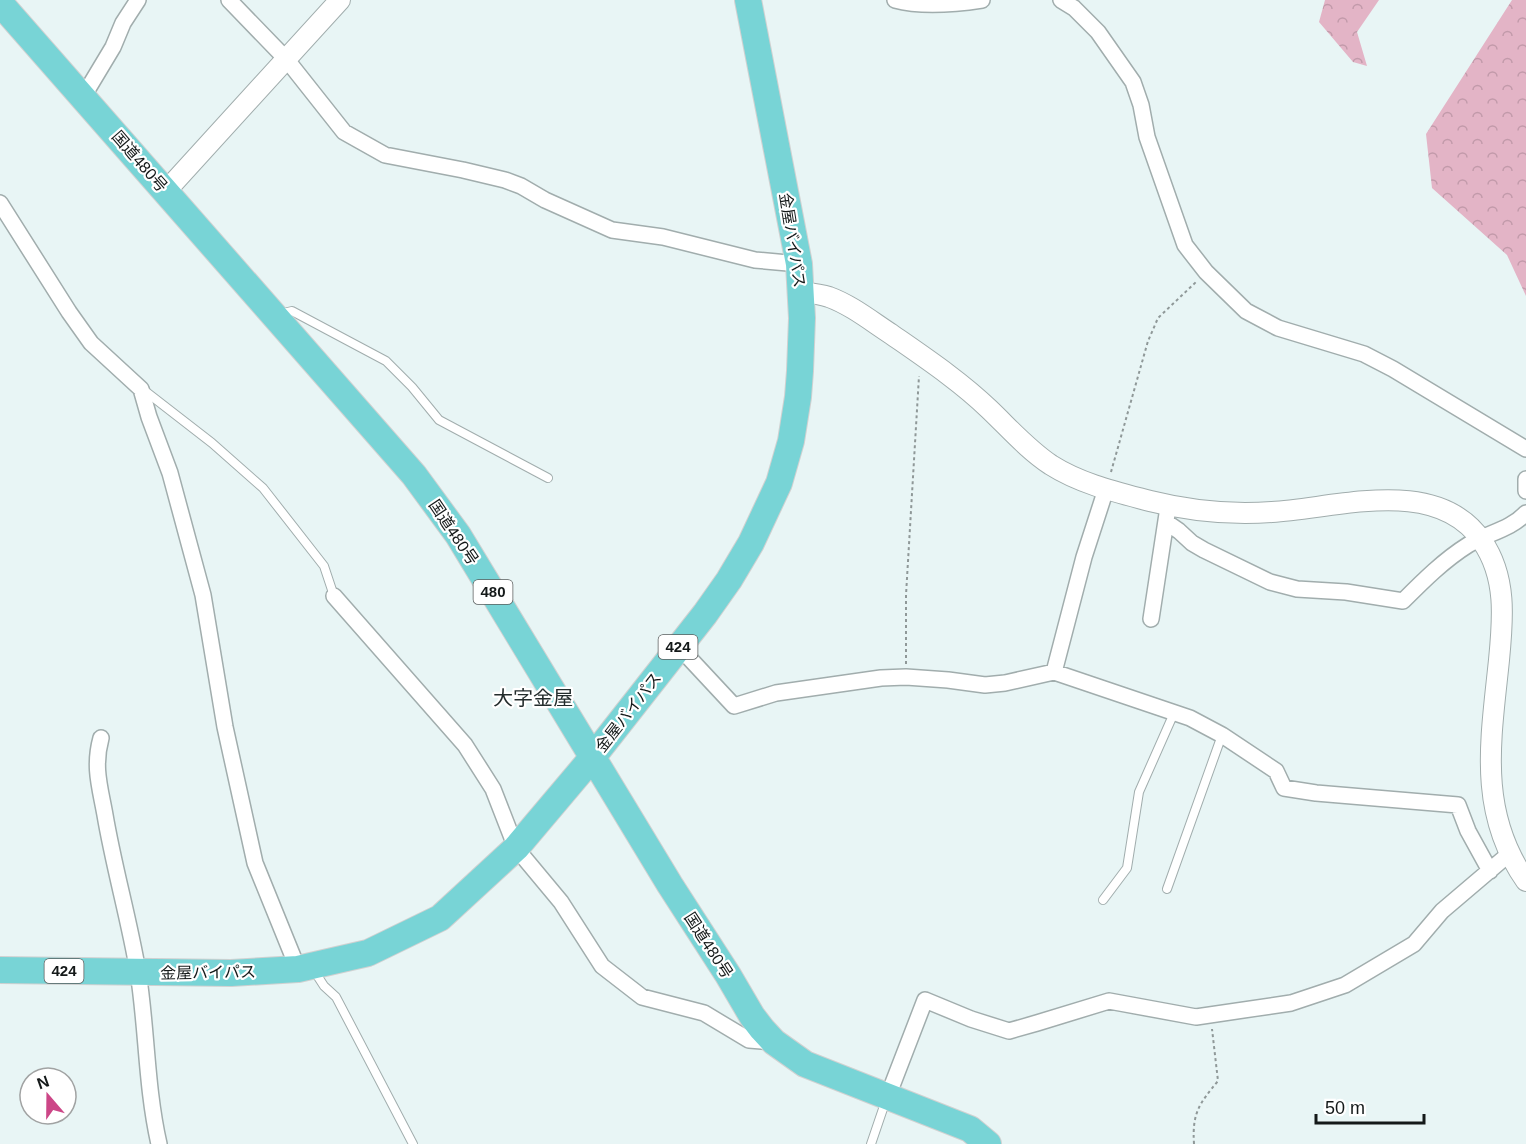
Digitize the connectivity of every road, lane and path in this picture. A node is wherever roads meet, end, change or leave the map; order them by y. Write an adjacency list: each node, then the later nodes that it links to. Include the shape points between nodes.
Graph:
1 (138, 0): 10 (street)
2 (229, 0): 9 (street)
3 (340, 0): 9 (street)
4 (748, 0): 13 (highway, 金屋バイパス / 424)
5 (895, 0): 6 (street, via 935,4)
6 (982, 0)
7 (1062, 0): 14 (street, via 1098,32 1133,82 1142,105 1147,137 1185,245)
8 (0, 3): 10 (highway, 国道480号 / 480)
9 (287, 60): 11 (street); 13 (street, via 345,132 385,155 505,180 612,230 663,237 755,260)
10 (83, 97): 11 (highway, 国道480号 / 480)
11 (166, 191): 16 (highway, 国道480号 / 480)
12 (0, 203): 18 (street, via 91,343)
13 (799, 264): 15 (highway, 金屋バイパス / 424)
14 (1206, 272): 19 (street, via 1246,311 1278,328 1364,354); 22 (path, via 1158,318)
15 (801, 292): 17 (street, via 842,303); 29 (highway, 金屋バイパス / 424, via 801,371 791,441 779,483 729,580)
16 (274, 315): 20 (lane, via 292,311 386,362 439,420); 35 (highway, 国道480号 / 480, via 414,475 452,526)
17 (920, 355): 22 (street, via 987,407 1041,458 1066,475); 31 (path, via 906,595)
18 (141, 388): 27 (lane, via 263,488 324,566); 42 (street, via 170,473 203,595 225,727 255,863)
19 (1526, 449)
20 (548, 478)
21 (1526, 479): 23 (street)
22 (1106, 489): 24 (street); 30 (street)
23 (1526, 491)
24 (1167, 513): 26 (street, via 1248,513 1402,501 1433,505 1448,512 1461,519); 26 (street, via 1192,543 1270,582 1297,589 1403,600 1444,563); 28 (street)
25 (1526, 513): 26 (street, via 1518,521)
26 (1480, 539): 37 (street, via 1497,571 1502,597 1491,780 1497,821)
27 (334, 596): 36 (street, via 465,745 493,789)
28 (1151, 620)
29 (679, 647): 31 (street, via 734,706 797,689); 35 (highway, 金屋バイパス / 424)
30 (1054, 672): 31 (street, via 985,685); 32 (street)
31 (906, 677)
32 (1174, 713): 33 (street); 41 (lane, via 1139,792 1127,868)
33 (1222, 735): 38 (street, via 1276,771 1284,788 1458,805); 40 (lane)
34 (101, 738): 44 (street, via 97,773)
35 (592, 758): 36 (highway, 金屋バイパス / 424); 46 (highway, 国道480号 / 480, via 752,1016)
36 (516, 848): 42 (highway, 金屋バイパス / 424, via 440,918 368,953); 46 (street, via 561,902 602,966 642,997 704,1013 749,1040)
37 (1509, 854): 38 (street); 39 (street)
38 (1490, 871): 45 (street, via 1442,911 1414,944 1345,985 1291,1003)
39 (1526, 881)
40 (1167, 889)
41 (1103, 900)
42 (305, 967): 44 (highway, 金屋バイパス / 424, via 231,973); 49 (lane, via 336,997)
43 (0, 970): 44 (highway, 金屋バイパス / 424)
44 (133, 972): 48 (street)
45 (1210, 1015): 47 (street, via 1196,1017 1109,1001 1009,1031 925,1000); 52 (path, via 1218,1081 1200,1103 1192,1126)
46 (774, 1042): 47 (highway, 国道480号 / 480, via 805,1064)
47 (888, 1096): 50 (lane); 51 (highway, 国道480号 / 480, via 970,1129)
48 (159, 1144)
49 (413, 1144)
50 (872, 1144)
51 (988, 1144)
52 (1194, 1144)

